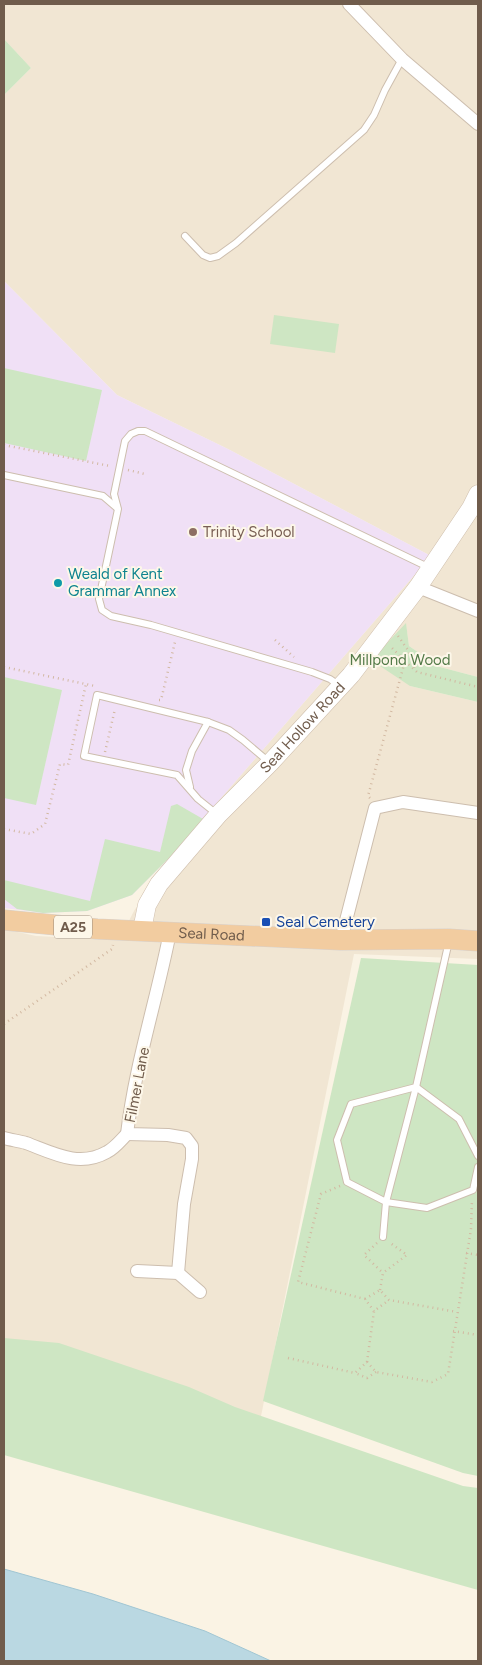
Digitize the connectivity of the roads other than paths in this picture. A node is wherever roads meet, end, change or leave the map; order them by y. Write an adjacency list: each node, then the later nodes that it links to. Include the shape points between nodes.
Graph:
1 (350, 4): 2 (street)
2 (402, 59): 3 (street); 4 (lane, via 364,130 236,243 210,258)
3 (478, 124)
4 (185, 236)
5 (4, 475): 7 (lane, via 103,496)
6 (478, 494): 8 (main road, Seal Hollow Road)
7 (118, 509): 8 (lane, via 114,494 125,441 131,434 145,431); 11 (lane, via 99,599 102,610 111,616 312,672)
8 (430, 569): 9 (main road, Seal Hollow Road)
9 (418, 587): 10 (street); 11 (main road, Seal Hollow Road)
10 (478, 611)
11 (341, 687): 13 (main road, Seal Hollow Road)
12 (208, 722): 13 (lane, via 229,730); 14 (lane, via 186,770); 14 (lane, via 97,695 84,756 177,775)
13 (270, 763): 16 (main road, Seal Hollow Road)
14 (191, 790): 16 (lane)
15 (478, 813): 21 (street, via 403,802 375,808)
16 (218, 815): 18 (main road, Seal Hollow Road, via 159,884 147,905)
17 (4, 920): 18 (highway, Seal Road / A25)
18 (142, 930): 19 (highway, Seal Road / A25)
19 (170, 932): 21 (highway, Seal Road / A25); 24 (street, Filmer Lane, via 131,1098)
20 (449, 939): 21 (highway, Seal Road / A25); 22 (highway, Seal Road / A25); 23 (lane)
21 (341, 940)
22 (478, 941)
23 (416, 1087): 26 (lane, via 459,1119); 28 (lane); 28 (lane, via 351,1104 337,1140 347,1182)
24 (127, 1134): 25 (street, via 109,1151 84,1160 58,1156 24,1142); 31 (street, Filmer Lane, via 177,1136 186,1138 192,1146)
25 (4, 1138)
26 (478, 1156)
27 (478, 1167): 28 (lane, via 473,1190 426,1208)
28 (386, 1202): 29 (lane)
29 (383, 1238)
30 (137, 1271): 31 (street)
31 (178, 1273): 32 (street)
32 (200, 1292)

